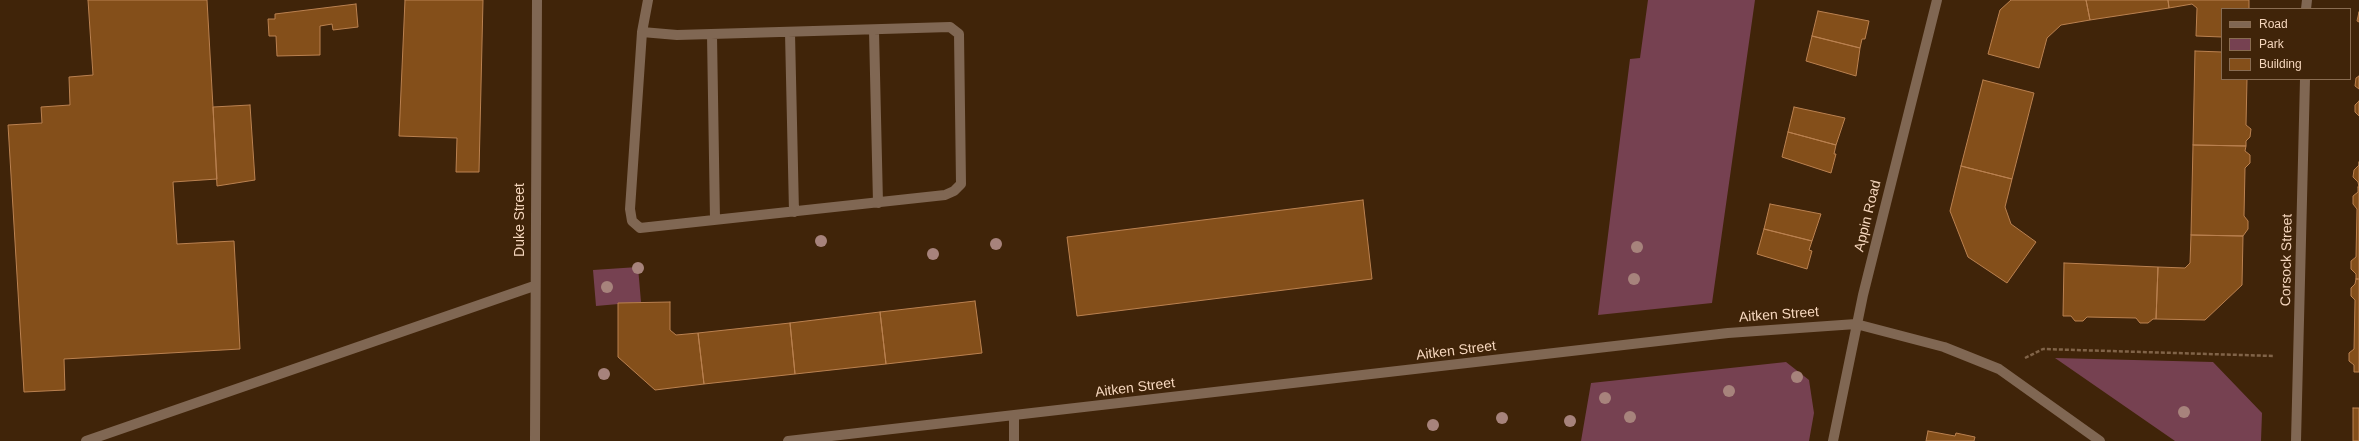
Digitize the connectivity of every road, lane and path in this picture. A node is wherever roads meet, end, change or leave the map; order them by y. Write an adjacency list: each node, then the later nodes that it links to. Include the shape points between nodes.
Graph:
1 (537, 0): 12 (street, Duke Street)
2 (648, 0): 5 (street)
3 (1937, 0): 13 (street, Appin Road)
4 (874, 31): 6 (street); 9 (street); 9 (street, via 950,27 959,34 961,184 945,195)
5 (642, 32): 7 (street, via 677,36); 11 (street, via 630,209 632,221 640,228)
6 (790, 33): 7 (street); 10 (street)
7 (712, 35): 11 (street)
8 (2305, 80): 14 (street, Corsock Street)
9 (878, 203): 10 (street)
10 (794, 212): 11 (street)
11 (715, 220)
12 (534, 286): 17 (street); 18 (street, Duke Street)
13 (1856, 324): 15 (street, Aitken Street, via 1944,347); 16 (street, Aitken Street, via 1728,333); 21 (street, Appin Road)
14 (2298, 356): 15 (path, via 2044,349); 23 (street, Corsock Street)
15 (1999, 369): 22 (street, Aitken Street)
16 (1014, 416): 19 (street, Aitken Street); 20 (street)
17 (86, 441)
18 (535, 441)
19 (788, 441)
20 (1014, 441)
21 (1834, 441)
22 (2100, 441)
23 (2296, 441)

